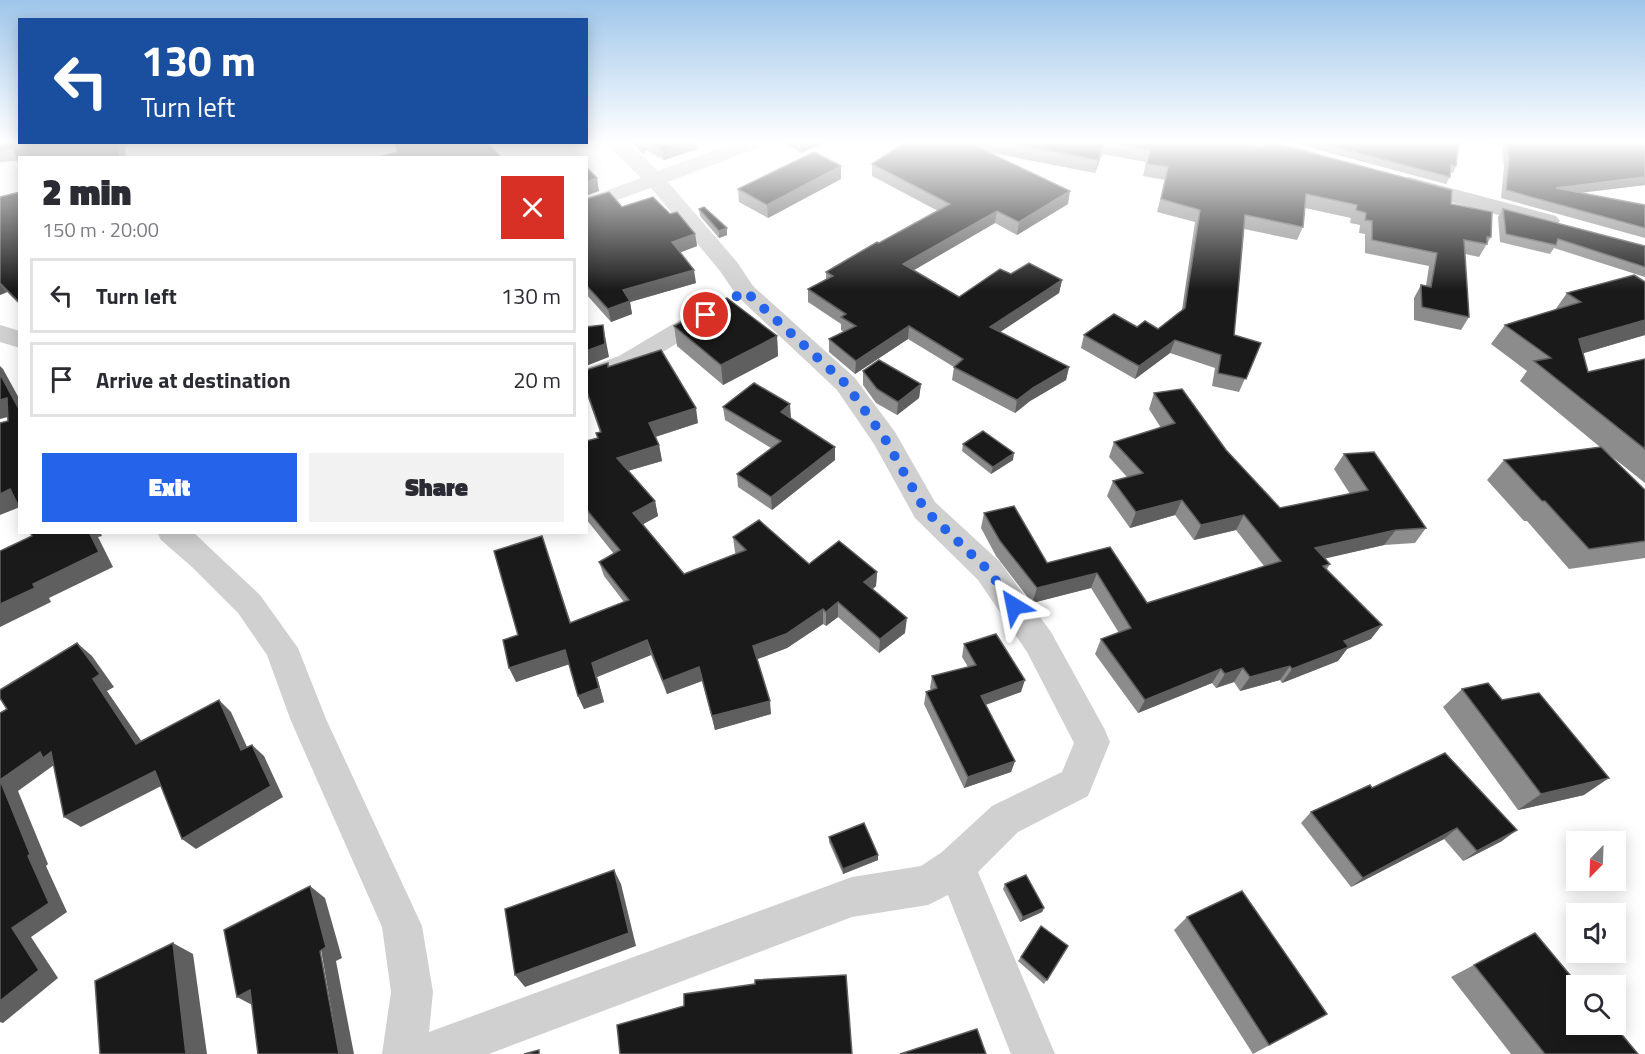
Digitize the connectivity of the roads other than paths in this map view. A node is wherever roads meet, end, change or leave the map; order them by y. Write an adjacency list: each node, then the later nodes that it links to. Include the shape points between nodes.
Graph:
1 (626, 191): 4 (street)
2 (665, 191): 6 (street)
3 (1436, 191): 5 (main road)
4 (588, 204)
5 (1564, 225)
6 (745, 291): 9 (street, via 628,362); 11 (street, via 846,384 885,439 925,510 989,571 1039,642 1092,742 1075,784 1005,819)
7 (0, 333): 8 (street)
8 (18, 339)
9 (588, 376)
10 (174, 534): 12 (street, via 249,604 280,648 402,926 412,992)
11 (957, 866): 13 (street, via 928,885 852,897); 14 (street)
12 (404, 1054)
13 (429, 1054)
14 (1033, 1054)

